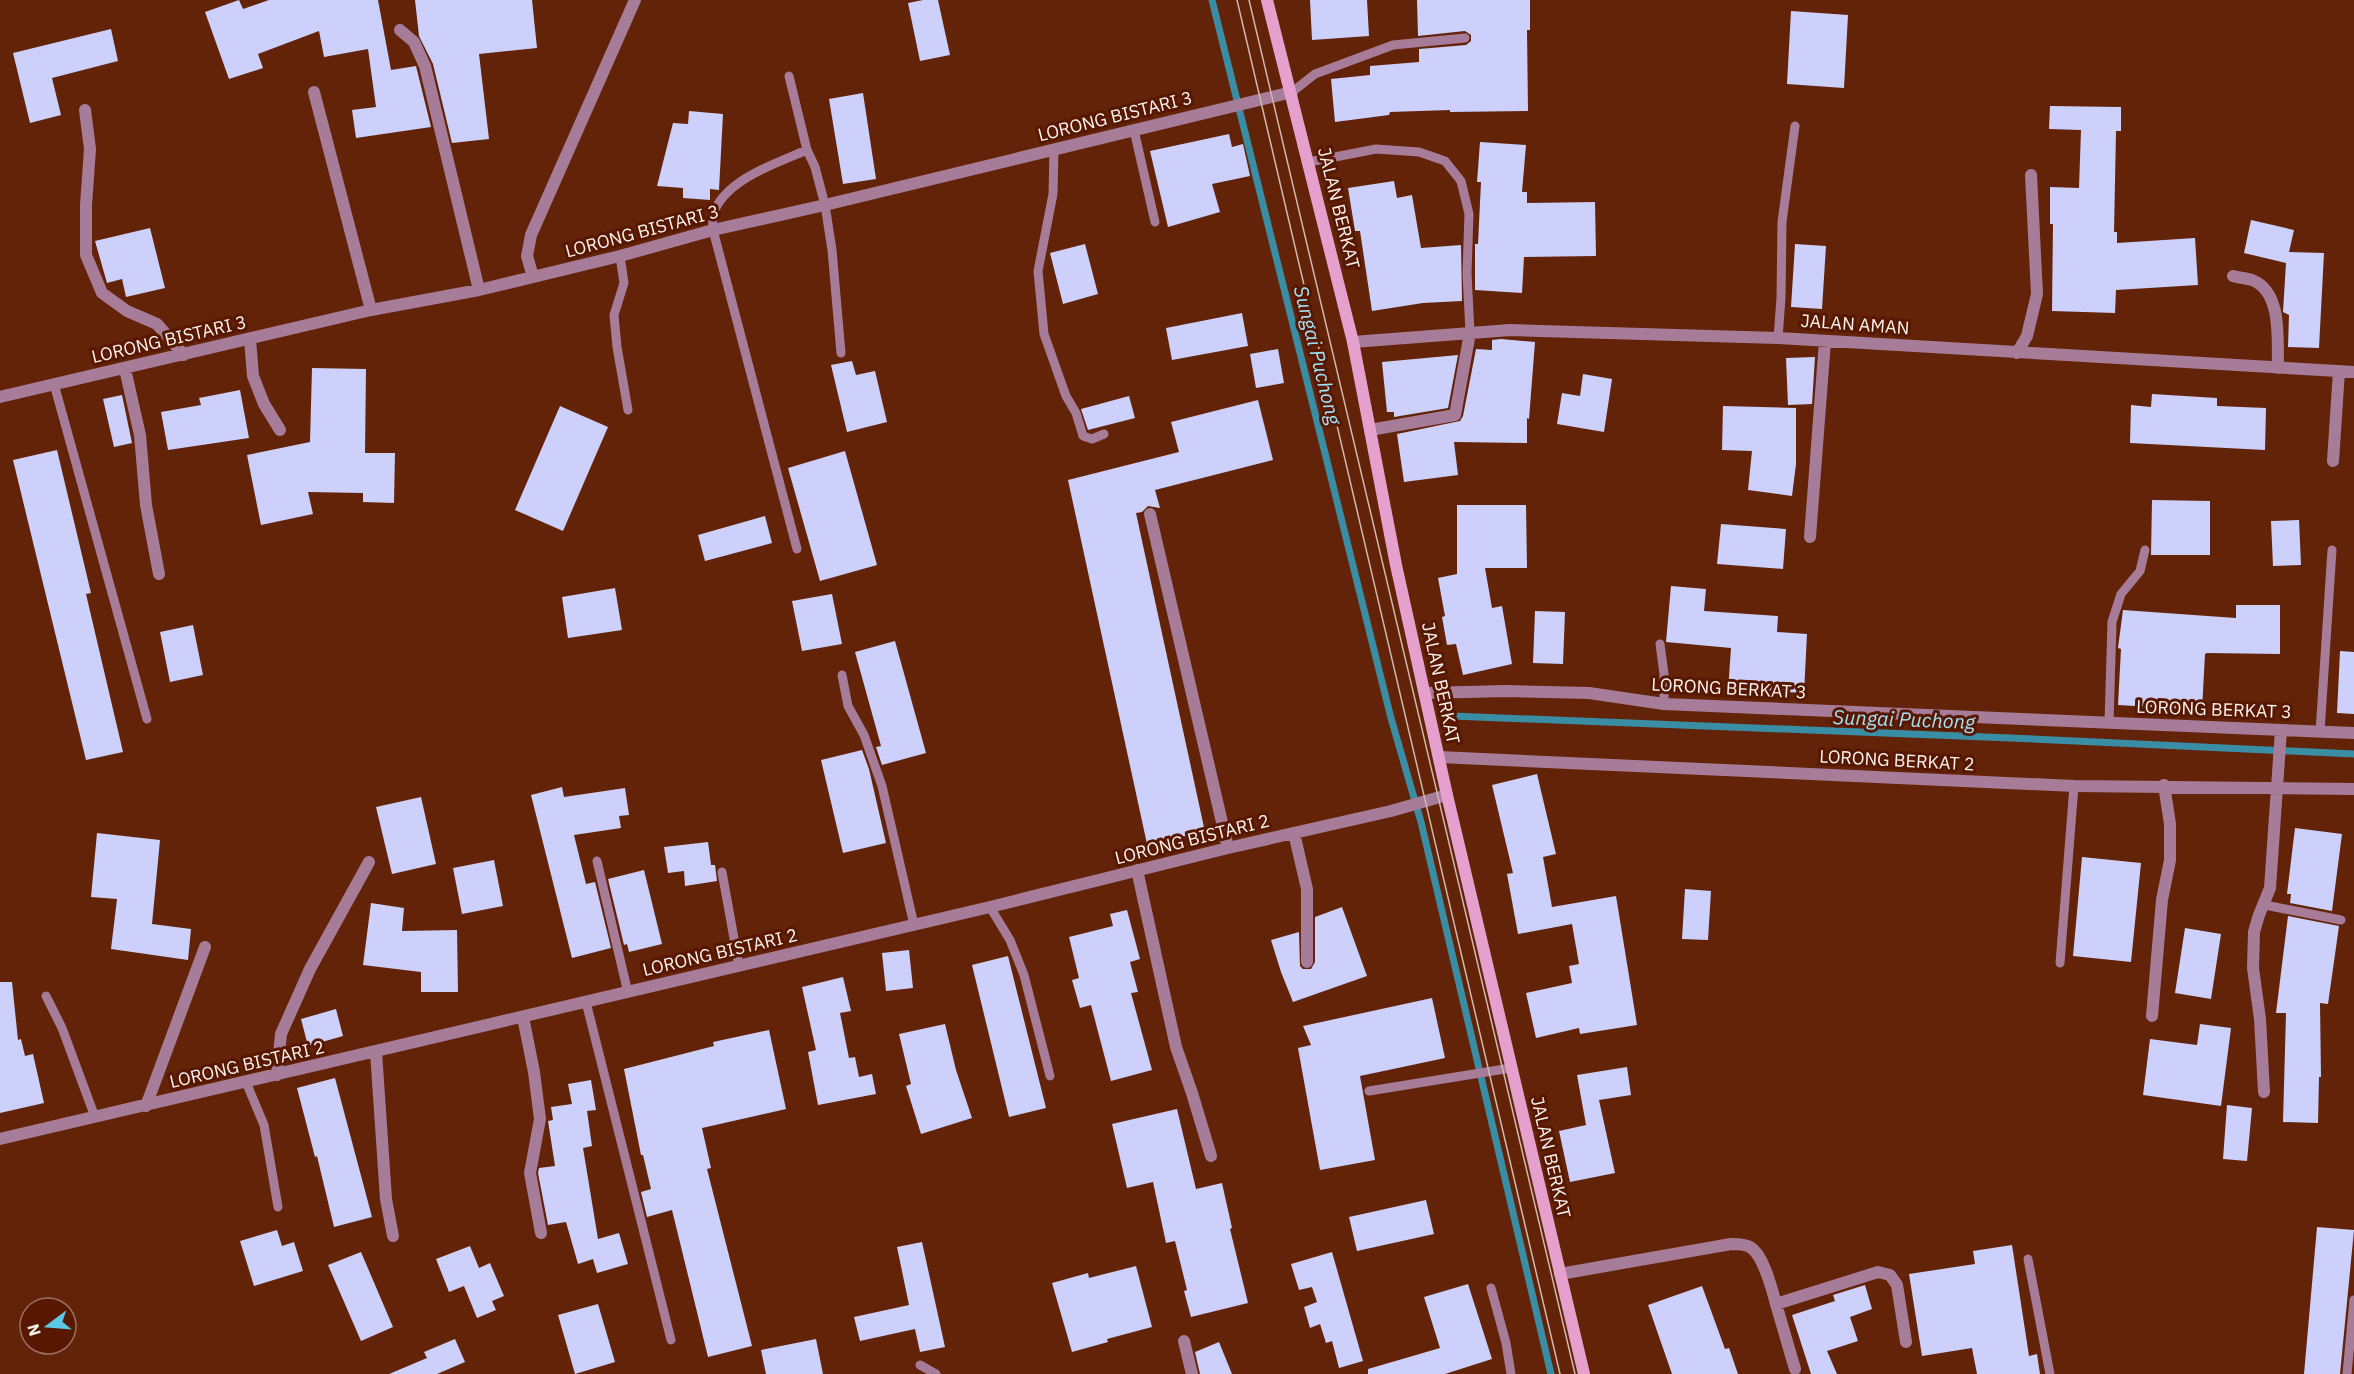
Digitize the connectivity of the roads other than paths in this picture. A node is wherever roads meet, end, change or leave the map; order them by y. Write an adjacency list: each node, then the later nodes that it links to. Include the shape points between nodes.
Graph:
1 (635, 0): 20 (street, via 531,235 527,256)
2 (1267, 0): 7 (street, JALAN BERKAT)
3 (400, 30): 21 (street, via 414,42 425,66)
4 (1465, 38): 7 (lane, via 1393,45 1315,74)
5 (789, 76): 11 (lane)
6 (314, 92): 22 (street)
7 (1292, 92): 10 (street, LORONG BISTARI 3); 13 (street, JALAN BERKAT)
8 (85, 110): 30 (street, via 90,148 86,255 102,293 127,311 157,324)
9 (1795, 126): 24 (lane, via 1782,222)
10 (1134, 130): 12 (street, LORONG BISTARI 3); 16 (lane)
11 (807, 150): 15 (lane); 17 (lane, via 749,175 724,197 714,212)
12 (1054, 150): 15 (street, LORONG BISTARI 3); 40 (lane, via 1053,194 1038,271 1044,334 1083,436 1092,439)
13 (1309, 162): 23 (lane, via 1377,149 1419,152 1445,161 1461,181 1469,214); 27 (street, JALAN BERKAT)
14 (2031, 175): 29 (street, via 2037,294 2027,336)
15 (825, 205): 17 (street, LORONG BISTARI 3); 28 (lane)
16 (1155, 222)
17 (712, 230): 18 (street, LORONG BISTARI 3); 44 (lane)
18 (620, 256): 20 (street, LORONG BISTARI 3); 37 (lane, via 624,283 614,315)
19 (2233, 276): 31 (street, via 2254,280 2270,293)
20 (533, 277): 21 (street, LORONG BISTARI 3)
21 (479, 290): 22 (street, LORONG BISTARI 3)
22 (371, 310): 25 (street, LORONG BISTARI 3)
23 (1470, 333): 24 (street, JALAN AMAN, via 1510,330); 27 (street, JALAN AMAN); 39 (street, via 1455,415)
24 (1778, 338): 26 (street, JALAN AMAN)
25 (250, 339): 30 (street, LORONG BISTARI 3); 38 (street, via 253,376)
26 (1825, 340): 29 (street, JALAN AMAN); 43 (street)
27 (1353, 342): 39 (street, JALAN BERKAT)
28 (840, 353)
29 (2017, 353): 31 (street, JALAN AMAN)
30 (184, 355): 32 (street, LORONG BISTARI 3)
31 (2278, 368): 33 (street, JALAN AMAN)
32 (125, 369): 35 (street, LORONG BISTARI 3); 47 (street, via 140,435 146,505)
33 (2339, 371): 34 (street, JALAN AMAN); 41 (street)
34 (2354, 372)
35 (54, 384): 36 (street, LORONG BISTARI 3); 52 (lane)
36 (0, 397)
37 (628, 410)
38 (279, 430)
39 (1370, 430): 50 (street, JALAN BERKAT)
40 (1104, 434)
41 (2332, 461)
42 (1150, 514): 64 (street)
43 (1810, 537)
44 (796, 549)
45 (2145, 550): 53 (lane, via 2140,572 2121,594 2112,622)
46 (2332, 550): 54 (lane)
47 (159, 574)
48 (1660, 644): 51 (lane)
49 (842, 675): 72 (lane, via 848,706 864,735 882,786)
50 (1425, 693): 51 (street, LORONG BERKAT 3, via 1589,693); 57 (street, JALAN BERKAT)
51 (1664, 705): 53 (street, LORONG BERKAT 3)
52 (147, 719)
53 (2109, 723): 56 (street, LORONG BERKAT 3)
54 (2320, 732): 55 (street, LORONG BERKAT 3); 56 (street, LORONG BERKAT 3)
55 (2354, 733)
56 (2281, 734): 58 (street)
57 (1439, 757): 60 (street, LORONG BERKAT 2); 62 (street, JALAN BERKAT)
58 (2277, 780): 59 (street, LORONG BERKAT 2); 61 (street, LORONG BERKAT 2); 69 (street, via 2270,888)
59 (2164, 785): 60 (street, LORONG BERKAT 2); 80 (street, via 2170,860 2162,900)
60 (2074, 786): 75 (lane)
61 (2354, 789)
62 (1447, 795): 63 (street, LORONG BISTARI 2); 83 (street, JALAN BERKAT)
63 (1294, 833): 64 (street, LORONG BISTARI 2); 74 (street, via 1307,889)
64 (1228, 848): 67 (street, LORONG BISTARI 2)
65 (597, 861): 77 (lane)
66 (369, 862): 84 (street, via 310,969 281,1034)
67 (1137, 870): 70 (street, LORONG BISTARI 2); 92 (street, via 1176,1047)
68 (722, 872): 76 (lane)
69 (2265, 905): 71 (lane); 88 (street, via 2254,932 2253,968)
70 (990, 907): 72 (street, LORONG BISTARI 2); 85 (lane, via 1010,940 1024,975)
71 (2341, 920)
72 (914, 925): 76 (street, LORONG BISTARI 2)
73 (205, 946): 89 (street)
74 (1307, 962)
75 (2060, 963)
76 (739, 966): 77 (street, LORONG BISTARI 2)
77 (628, 993): 79 (street, LORONG BISTARI 2)
78 (46, 996): 90 (lane)
79 (586, 1002): 81 (street, LORONG BISTARI 2); 101 (lane)
80 (2152, 1016)
81 (523, 1017): 82 (street, LORONG BISTARI 2); 94 (street, via 540,1119 531,1173)
82 (376, 1052): 84 (street, LORONG BISTARI 2); 95 (street, via 386,1200)
83 (1511, 1068): 87 (lane); 97 (street, JALAN BERKAT)
84 (277, 1075): 86 (street, LORONG BISTARI 2)
85 (1050, 1076)
86 (246, 1082): 89 (street, LORONG BISTARI 2); 93 (lane, via 264,1125)
87 (1369, 1091)
88 (2264, 1092)
89 (146, 1106): 90 (street, LORONG BISTARI 2)
90 (95, 1117): 91 (street, LORONG BISTARI 2)
91 (0, 1139)
92 (1210, 1156)
93 (278, 1207)
94 (541, 1233)
95 (393, 1236)
96 (2028, 1259): 110 (lane)
97 (1560, 1274): 100 (street, via 1741,1244 1751,1247 1759,1257); 109 (street, JALAN BERKAT)
98 (1491, 1288): 108 (lane)
99 (2354, 1300): 111 (lane)
100 (1776, 1304): 103 (street, via 1878,1272 1890,1275 1897,1285); 105 (street)
101 (671, 1340)
102 (1184, 1341): 107 (street)
103 (1906, 1342)
104 (920, 1365): 106 (lane)
105 (1795, 1369)
106 (936, 1374)
107 (1192, 1374)
108 (1511, 1374)
109 (1584, 1374)
110 (2050, 1374)
111 (2347, 1374)

